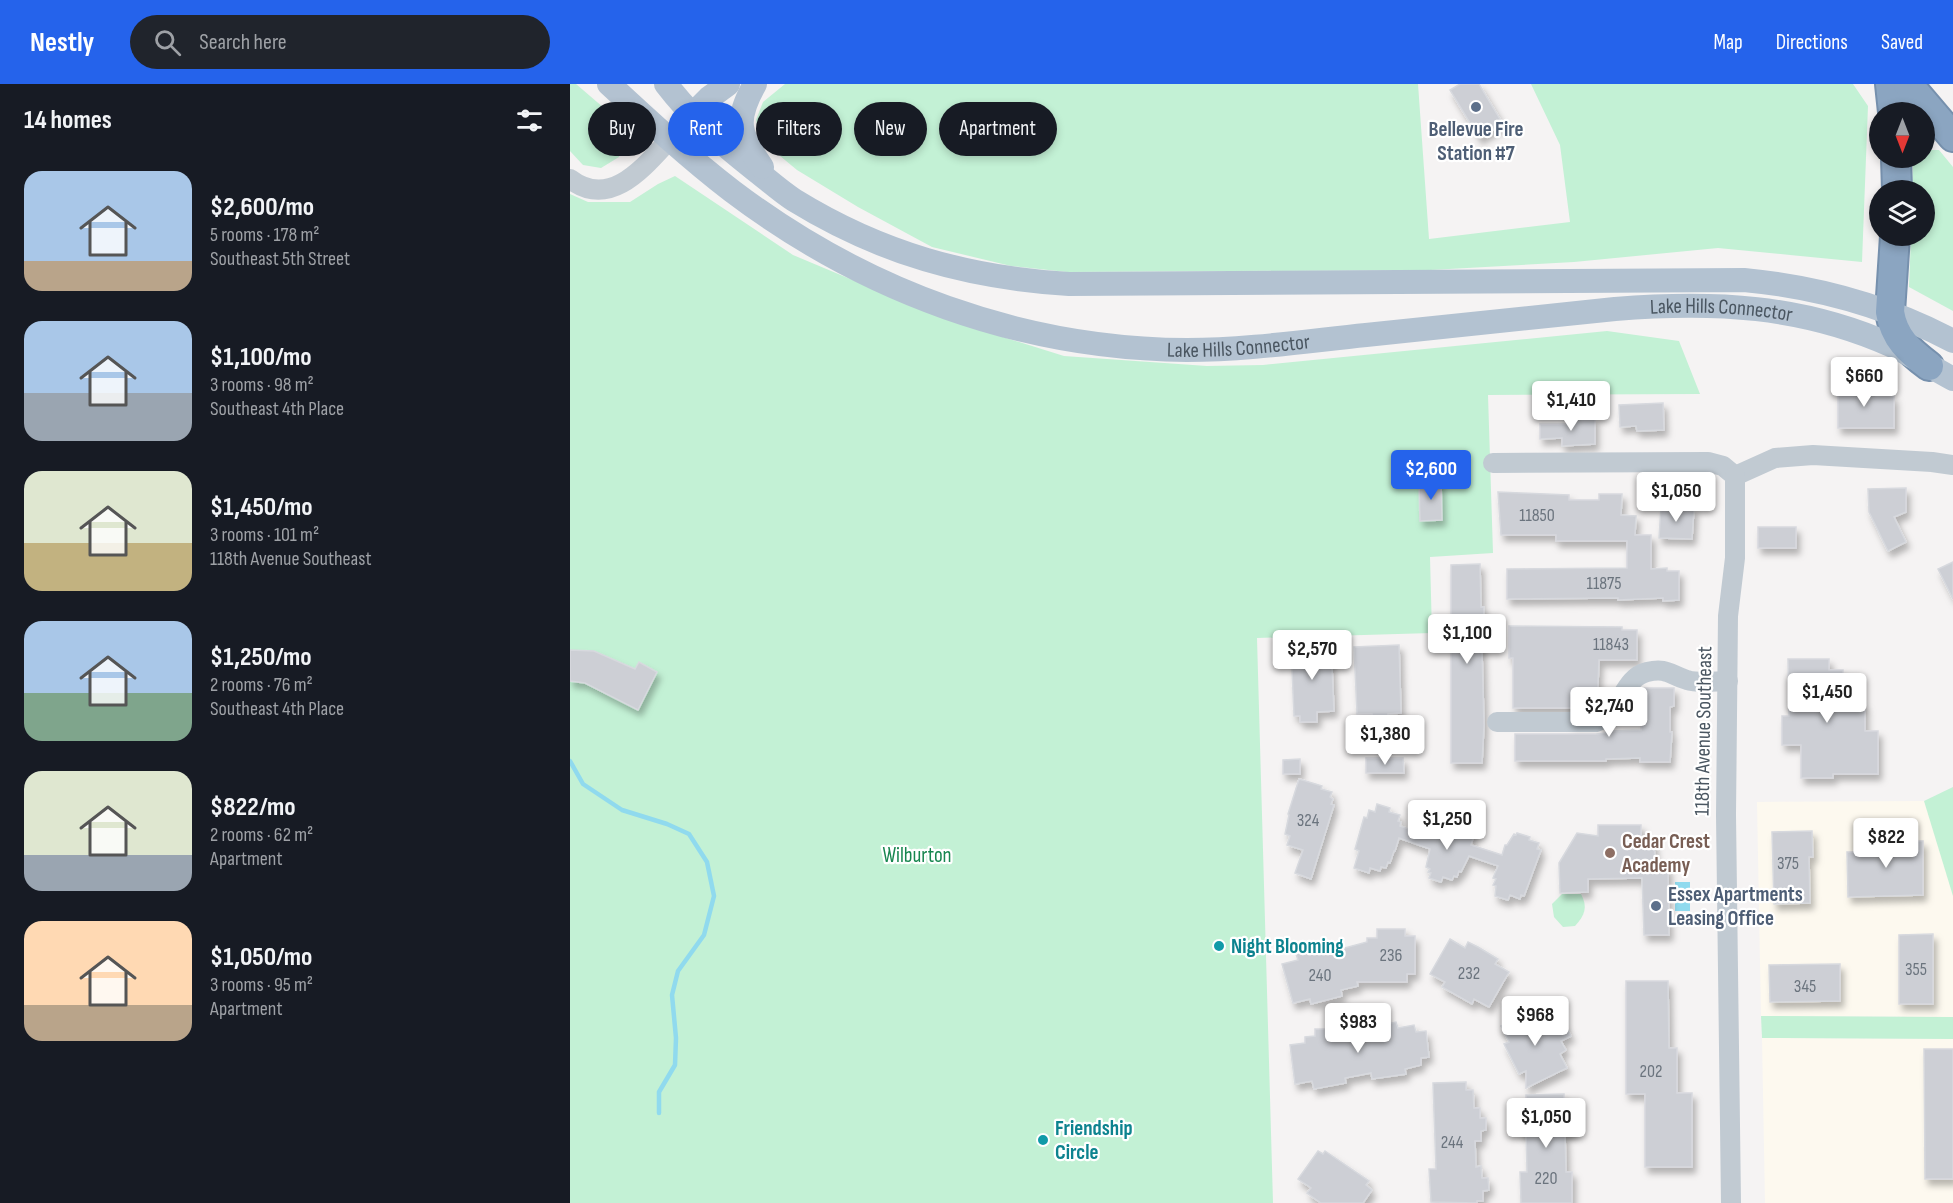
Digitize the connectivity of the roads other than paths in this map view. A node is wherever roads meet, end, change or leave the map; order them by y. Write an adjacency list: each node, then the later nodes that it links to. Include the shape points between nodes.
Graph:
1 (609, 84): 10 (main road, Lake Hills Connector)
2 (666, 84): 7 (main road, Lake Hills Connector)
3 (728, 84): 8 (main road)
4 (755, 84): 16 (main road, via 742,113 741,128 744,140)
5 (1890, 84): 9 (highway)
6 (1908, 84): 11 (highway)
7 (681, 102)
8 (705, 102)
9 (1892, 102)
10 (668, 137)
11 (1953, 137)
12 (668, 141): 15 (street, via 644,168 616,186 598,191)
13 (690, 156): 20 (main road, Lake Hills Connector, via 762,212 864,273 932,304 1071,339 1187,350 1252,347 1615,309 1720,305 1836,326 1893,346)
14 (737, 156): 16 (main road, Lake Hills Connector)
15 (570, 179)
16 (774, 184): 18 (main road, Lake Hills Connector, via 828,219 911,256 991,277 1028,282 1744,280)
17 (1894, 246): 18 (highway)
18 (1891, 302): 19 (main road, Lake Hills Connector); 20 (highway, via 1892,324 1901,342)
19 (1953, 341)
20 (1941, 372)
21 (1493, 463): 23 (street, via 1708,462 1723,466)
22 (1953, 465): 23 (street, via 1804,456 1775,458)
23 (1735, 476): 24 (street, 118th Avenue Southeast)
24 (1728, 681): 25 (street, via 1687,681 1671,672 1645,672 1634,678 1611,712 1596,722); 26 (street, 118th Avenue Southeast)
25 (1497, 722)
26 (1731, 1203)

